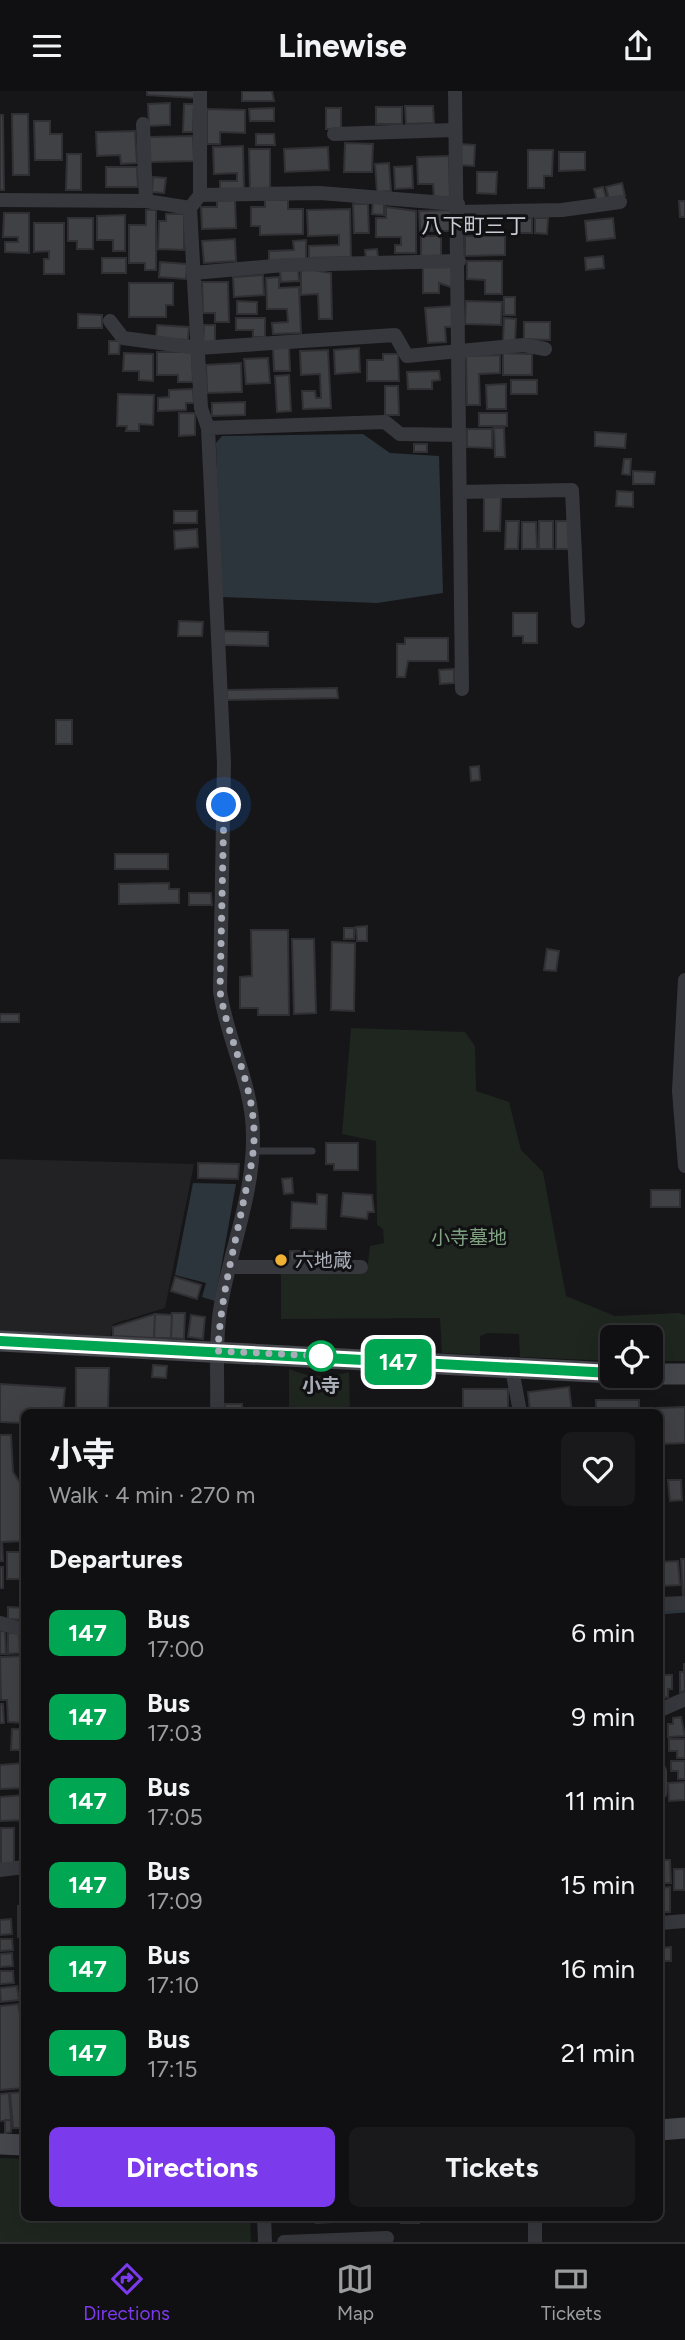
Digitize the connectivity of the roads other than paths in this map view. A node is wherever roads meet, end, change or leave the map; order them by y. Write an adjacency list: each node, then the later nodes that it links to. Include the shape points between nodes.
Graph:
1 (200, 91): 6 (street)
2 (455, 91): 4 (street)
3 (143, 124): 8 (street)
4 (454, 130): 5 (street); 11 (street)
5 (334, 134)
6 (200, 195): 10 (street); 11 (street, via 320,193)
7 (0, 200): 8 (street)
8 (146, 201): 10 (street)
9 (620, 202): 11 (street, via 562,210)
10 (190, 208): 13 (street)
11 (458, 208): 12 (street)
12 (459, 261): 13 (street, via 285,265); 17 (street)
13 (194, 273): 15 (street)
14 (110, 321): 15 (street, via 122,338)
15 (198, 348): 17 (street, via 395,335 407,356); 18 (street, via 201,408)
16 (545, 349): 17 (street, via 524,345)
17 (460, 352): 19 (street)
18 (208, 428): 19 (street, via 385,422 400,434); 24 (street, via 224,763 220,991 224,1018 253,1107)
19 (459, 435): 20 (street)
20 (460, 492): 21 (street, via 572,490); 22 (street)
21 (578, 621)
22 (462, 689)
23 (685, 979): 26 (street, via 679,1091)
24 (253, 1151): 25 (lane); 27 (street)
25 (312, 1151)
26 (685, 1166)
27 (229, 1267): 28 (street); 30 (street)
28 (361, 1267)
29 (0, 1341): 30 (street)
30 (218, 1351): 31 (street); 35 (street)
31 (512, 1370): 32 (street); 36 (street)
32 (600, 1373)
33 (663, 1374): 34 (street)
34 (685, 1374)
35 (217, 1409)
36 (519, 1409)
37 (685, 1603): 38 (street)
38 (663, 1604)
39 (0, 1623): 40 (street)
40 (21, 1629)
41 (685, 1699): 42 (street)
42 (663, 1709)
43 (21, 1867): 44 (street)
44 (0, 1870)
45 (685, 1921): 46 (street)
46 (663, 1923)
47 (685, 2128): 48 (street)
48 (663, 2130)
49 (0, 2144): 50 (street)
50 (21, 2145)
51 (264, 2221): 54 (street)
52 (536, 2221): 56 (street)
53 (387, 2238): 55 (street)
54 (265, 2242)
55 (284, 2242)
56 (535, 2242)

